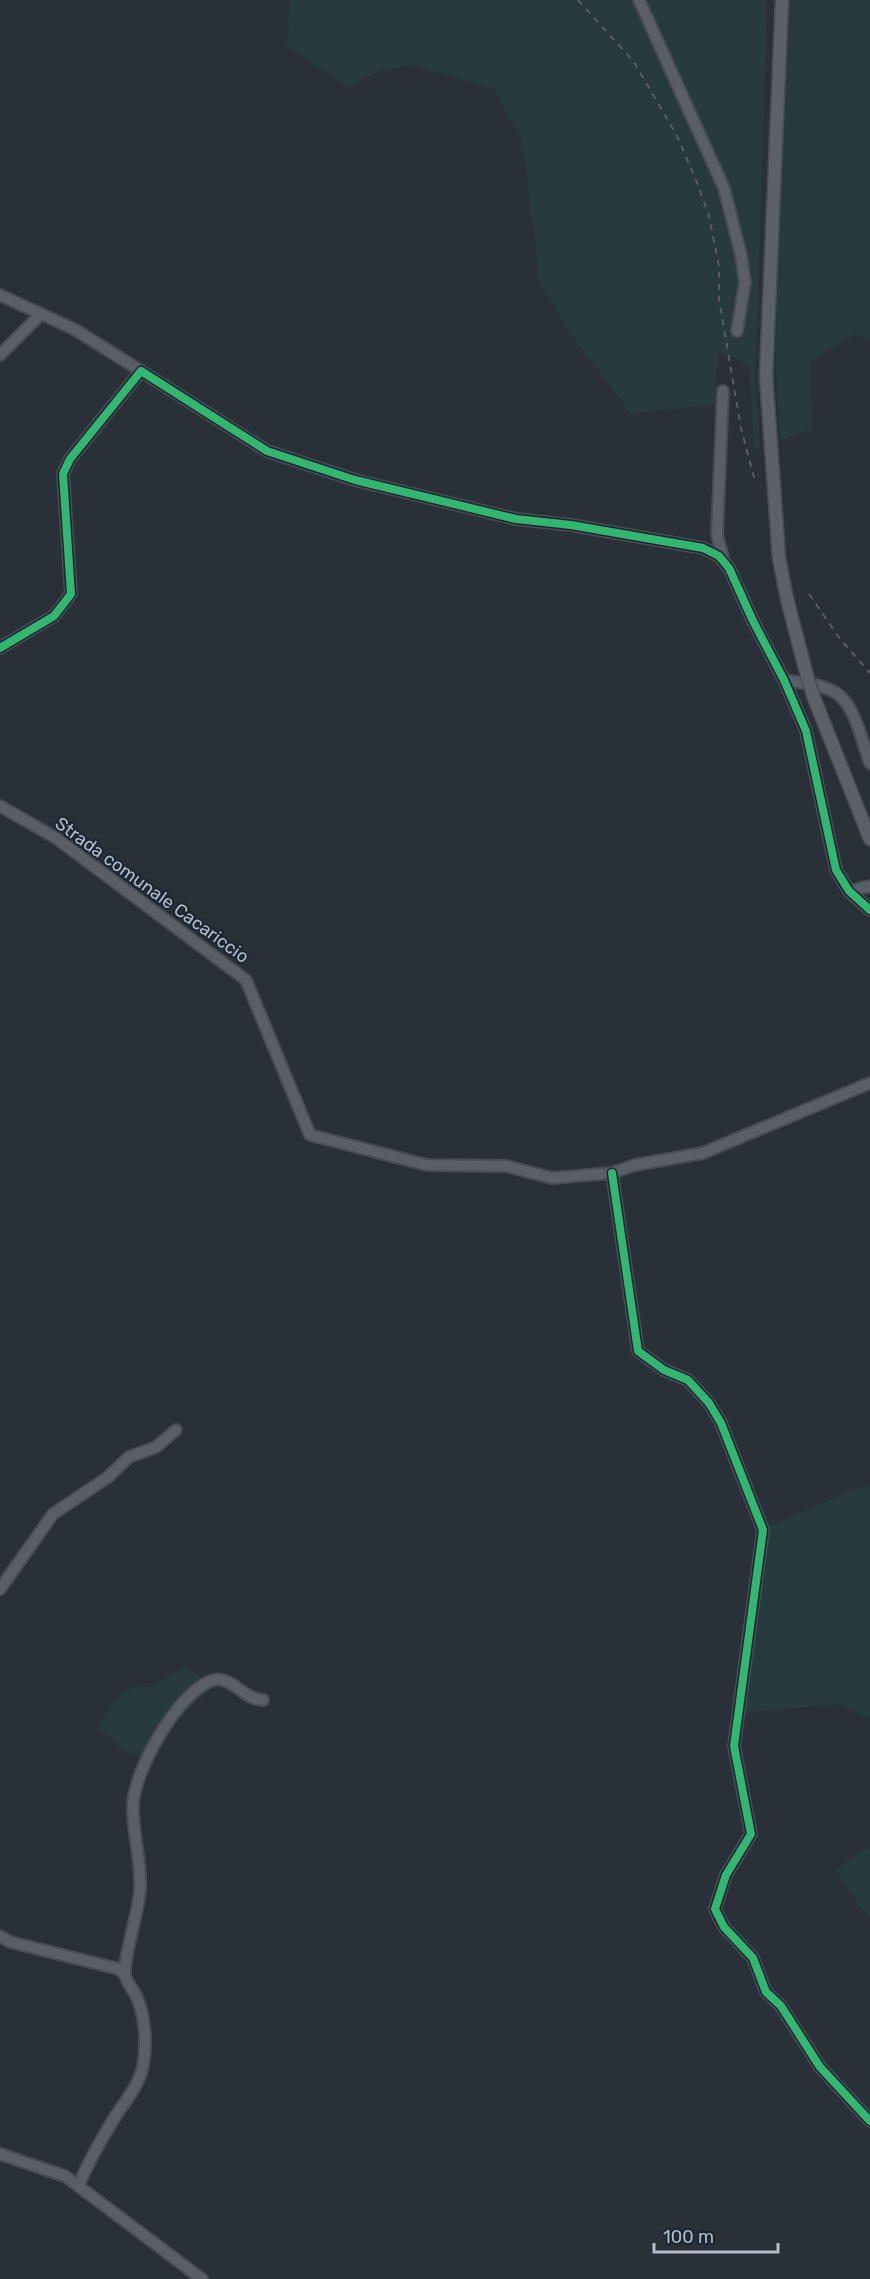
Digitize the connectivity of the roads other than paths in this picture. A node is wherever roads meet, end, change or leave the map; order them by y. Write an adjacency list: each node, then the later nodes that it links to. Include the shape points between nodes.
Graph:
1 (639, 0): 5 (street, via 726,196 745,282)
2 (782, 0): 14 (main road, bridge, via 766,376 779,558 814,698)
3 (0, 295): 4 (street)
4 (41, 314): 6 (street); 7 (street, via 74,329)
5 (738, 331)
6 (0, 355)
7 (141, 371): 9 (street, via 267,451 333,473 516,519 703,548); 10 (street, via 70,459 63,474 71,594 54,616)
8 (723, 391): 9 (street, via 717,535)
9 (724, 562): 11 (street)
10 (0, 648)
11 (784, 680): 12 (street, via 839,695 850,711); 16 (street, via 806,731 836,870)
12 (870, 763)
13 (0, 806): 19 (street, Strada comunale Cacariccio, via 56,838 246,980 310,1135 427,1165 506,1166 552,1178)
14 (870, 839)
15 (870, 886): 16 (street)
16 (849, 891): 17 (street)
17 (870, 910)
18 (870, 1083): 19 (street, Strada comunale Cacariccio, via 703,1154 635,1165)
19 (612, 1173): 25 (street, via 638,1351 664,1370 688,1380 709,1403 721,1423 763,1530 734,1746 751,1834 726,1875 715,1909 724,1927 753,1958 766,1992 782,2006 820,2067)
20 (176, 1430): 21 (street, via 156,1448 129,1457 108,1477 53,1514)
21 (0, 1589)
22 (262, 1700): 24 (street, via 254,1700 225,1679 211,1680 174,1714 155,1744 138,1780 133,1804 140,1890)
23 (0, 1936): 24 (street, via 9,1942 119,1969)
24 (125, 1975): 27 (street, via 147,2033 142,2069)
25 (870, 2121)
26 (0, 2154): 27 (street, via 41,2166)
27 (79, 2185): 28 (street)
28 (202, 2279)

